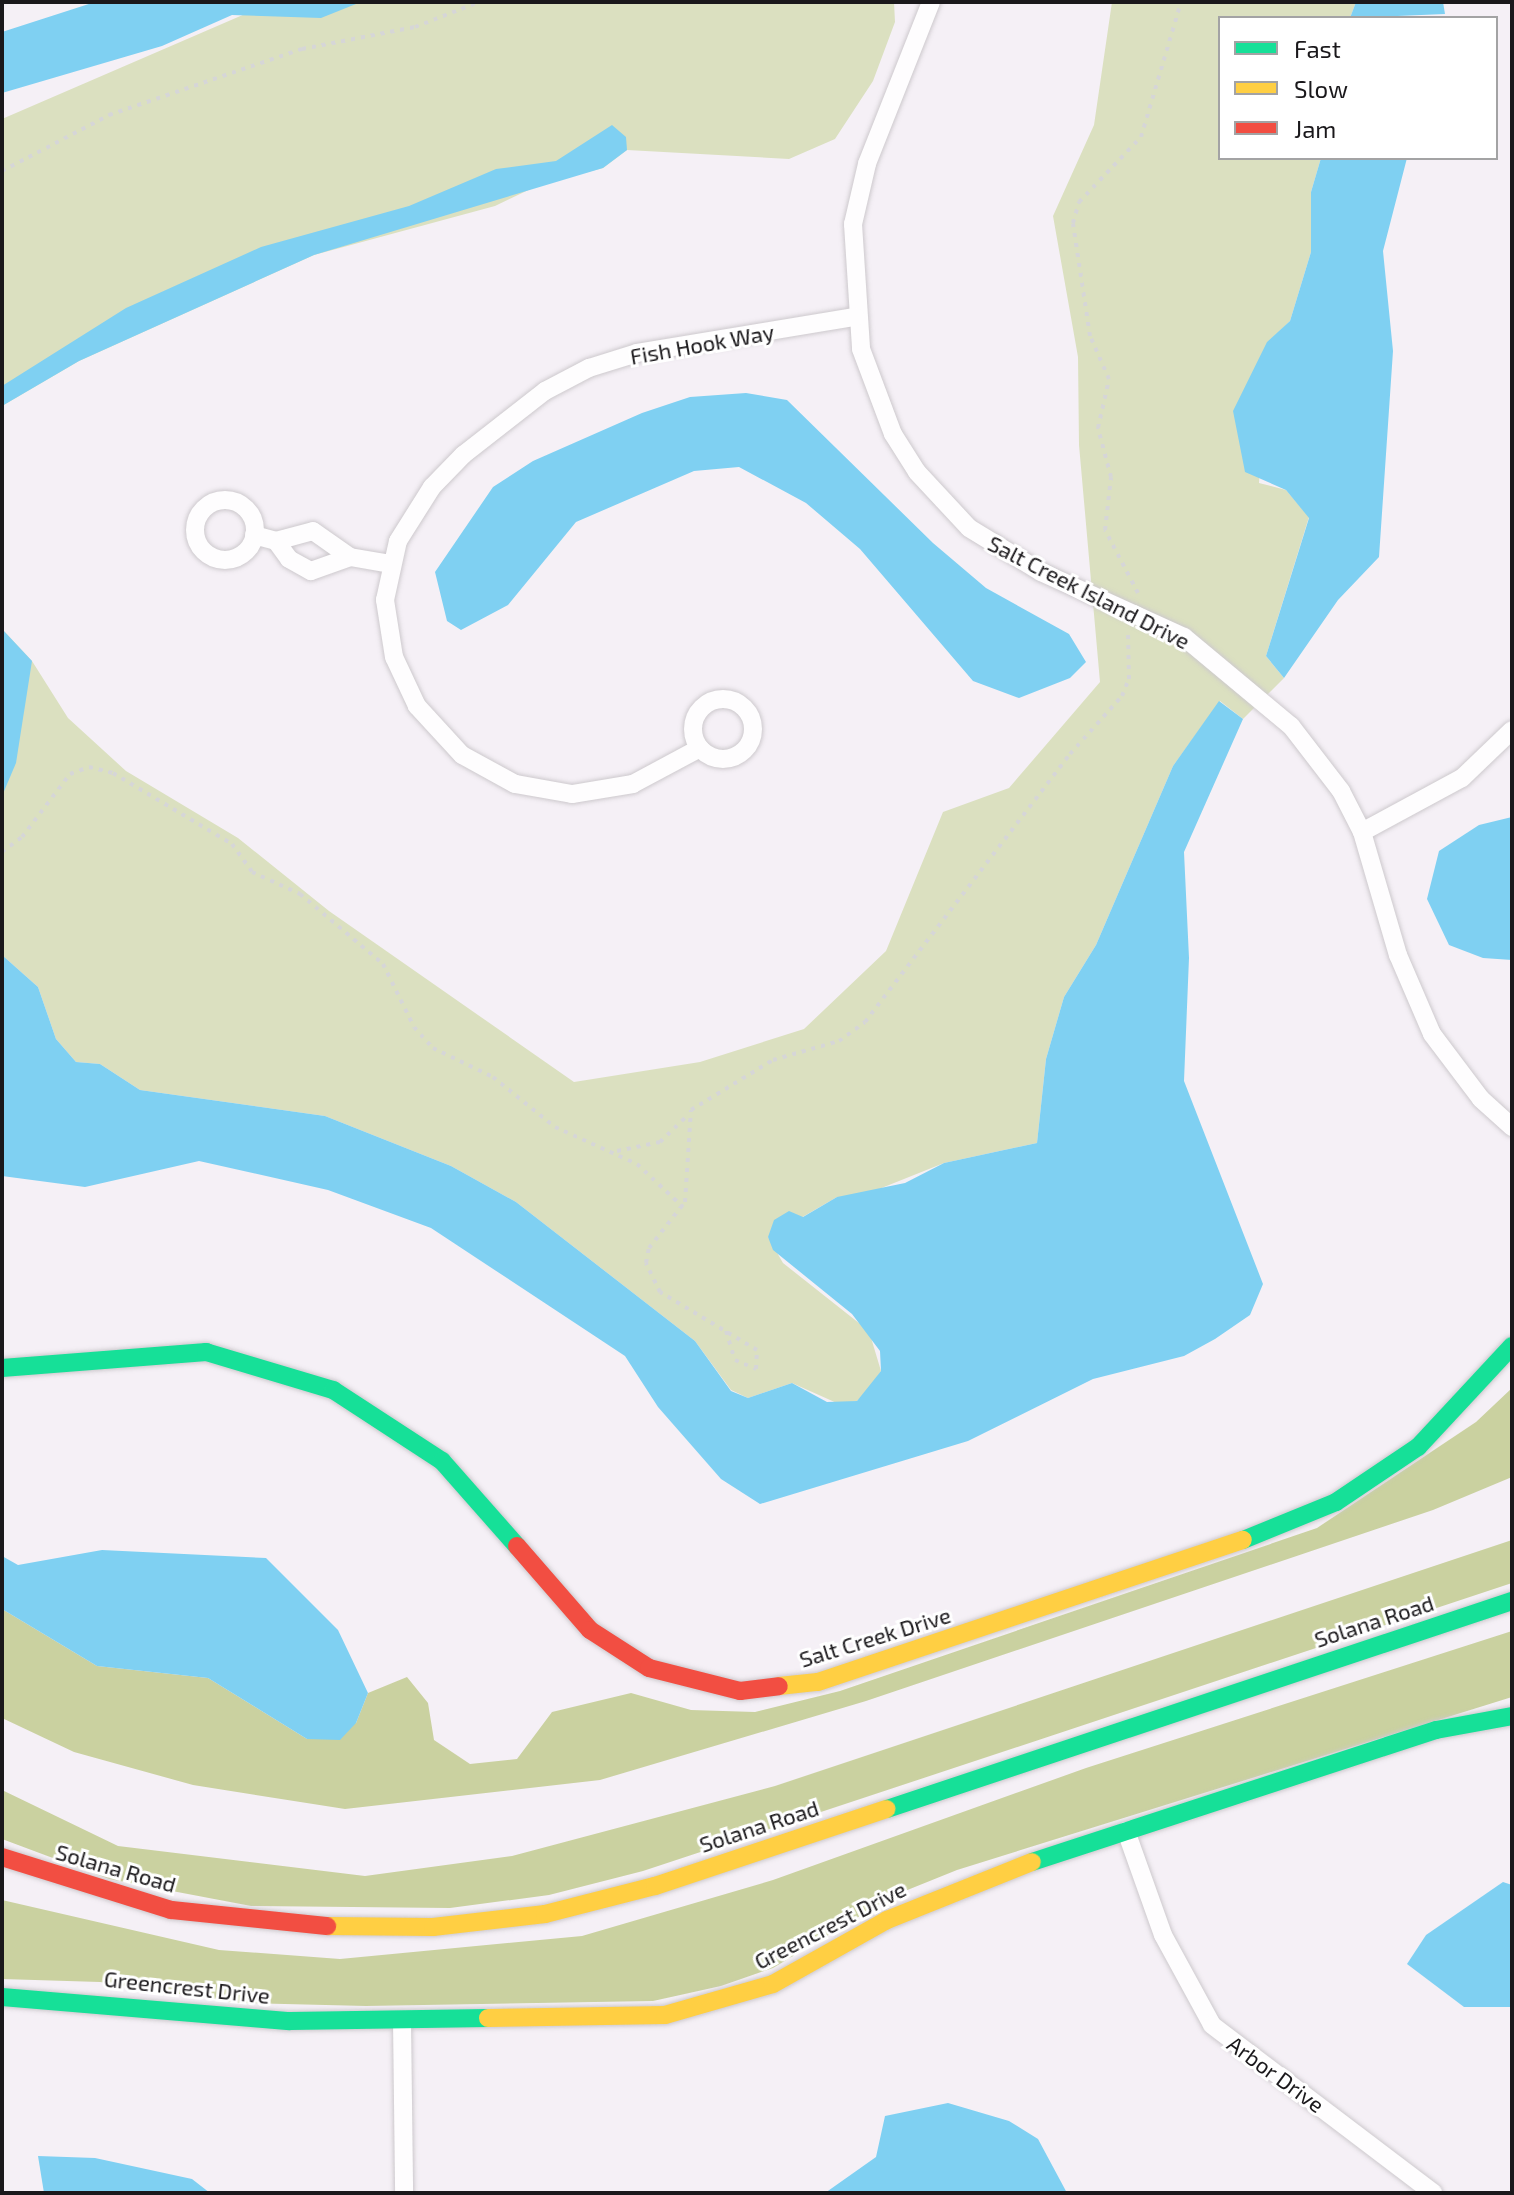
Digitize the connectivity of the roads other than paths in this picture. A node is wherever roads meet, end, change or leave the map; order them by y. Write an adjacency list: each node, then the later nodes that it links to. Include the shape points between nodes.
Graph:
1 (931, 2): 2 (street, Salt Creek Island Drive, via 858,194)
2 (855, 317): 6 (street, Fish Hook Way, via 637,353 545,391 432,487 413,512); 9 (street, Salt Creek Island Drive, via 873,393 901,446 943,503 1007,554 1184,637 1262,696 1319,758)
3 (254, 535): 4 (street)
4 (276, 541): 5 (street, via 313,531); 5 (street, via 289,559 311,571)
5 (350, 557): 6 (street)
6 (391, 564): 8 (street, Fish Hook Way, via 387,631 404,683 434,728 482,769 538,790 603,791 670,769)
7 (1512, 730): 9 (street, via 1462,778)
8 (700, 748)
9 (1362, 832): 10 (street, Salt Creek Island Drive, via 1413,998 1451,1063)
10 (1512, 1127)
11 (1512, 1346): 12 (street, Salt Creek Drive, via 1418,1447 1336,1502 1279,1528 818,1682 740,1691 678,1679 590,1630 482,1500 442,1461 333,1390 206,1352)
12 (2, 1368)
13 (1512, 1601): 16 (street, Solana Road, via 655,1886 545,1914 433,1927 288,1926 171,1910)
14 (1512, 1716): 15 (street, Greencrest Drive, via 1436,1730)
15 (1126, 1831): 18 (street, Greencrest Drive, via 947,1892 773,1984 725,2002 617,2020); 20 (street, Arbor Drive, via 1163,1935 1212,2025)
16 (2, 1857)
17 (2, 1997): 18 (street, Greencrest Drive, via 247,2019)
18 (402, 2020): 19 (street)
19 (404, 2193)
20 (1433, 2193)

